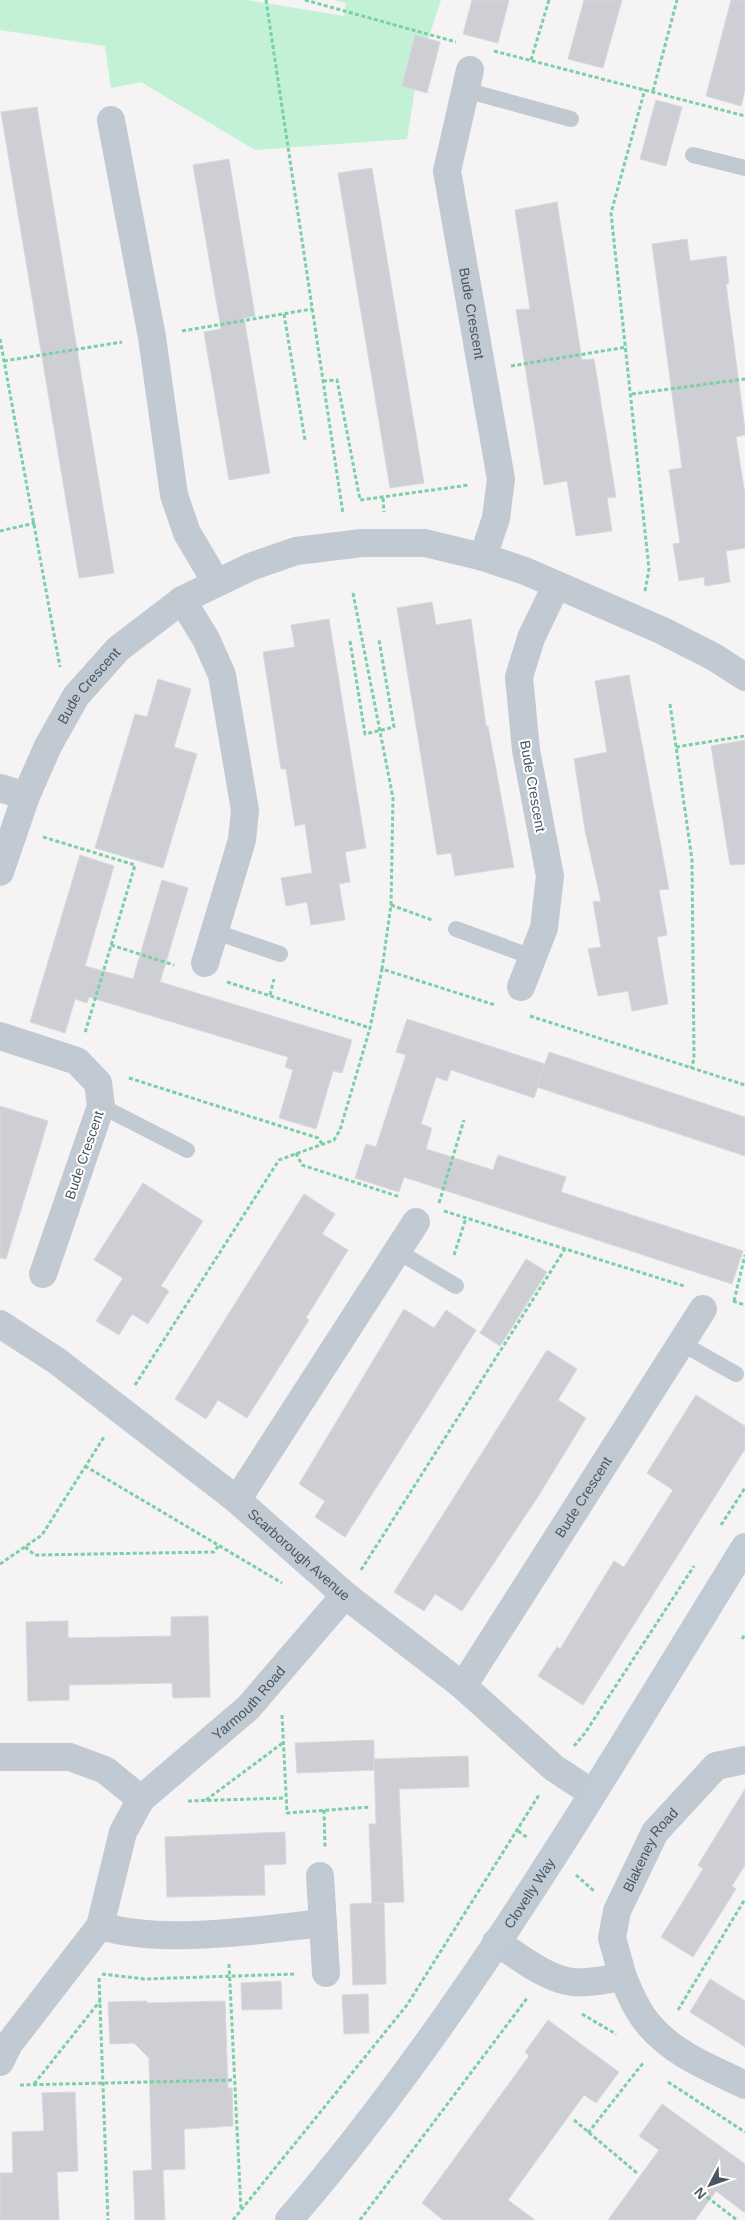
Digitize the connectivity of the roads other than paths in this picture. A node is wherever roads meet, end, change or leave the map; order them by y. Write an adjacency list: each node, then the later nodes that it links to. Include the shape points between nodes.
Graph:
1 (471, 63): 2 (lane); 6 (street, Bude Crescent, via 447,171 501,479 496,518)
2 (571, 119)
3 (111, 120): 7 (street, via 152,337 174,495 187,533)
4 (693, 155): 5 (lane)
5 (745, 168)
6 (483, 557): 7 (street, Bude Crescent, via 425,543 362,543 296,551); 8 (street, Bude Crescent)
7 (216, 582): 9 (street, Bude Crescent)
8 (556, 586): 10 (street, Bude Crescent, via 714,657); 17 (street, Bude Crescent, via 531,638 519,677 526,750 550,876 544,928)
9 (182, 600): 12 (street, Bude Crescent, via 118,649 76,696 48,746); 15 (street, via 206,639 222,675 245,810 242,840)
10 (745, 677)
11 (0, 788): 12 (street)
12 (26, 796): 13 (street, Bude Crescent)
13 (0, 872)
14 (456, 929): 17 (lane)
15 (216, 932): 16 (lane); 18 (street)
16 (280, 954)
17 (532, 957): 19 (street, Bude Crescent)
18 (202, 970)
19 (521, 1000)
20 (0, 1036): 21 (street, Bude Crescent, via 77,1061 98,1083)
21 (101, 1106): 22 (lane); 25 (street, Bude Crescent)
22 (187, 1150)
23 (413, 1211): 24 (street)
24 (397, 1251): 26 (lane); 31 (street)
25 (43, 1274)
26 (451, 1283)
27 (707, 1299): 29 (street, Bude Crescent)
28 (0, 1324): 31 (street, Scarborough Avenue, via 57,1361)
29 (683, 1344): 30 (lane); 34 (street, Bude Crescent)
30 (736, 1374)
31 (237, 1500): 33 (street, Scarborough Avenue)
32 (745, 1547): 38 (street, Clovelly Way)
33 (345, 1595): 34 (street, Scarborough Avenue); 37 (street, Yarmouth Road, via 248,1708)
34 (463, 1686): 38 (street, Scarborough Avenue, via 554,1768)
35 (0, 1758): 37 (street, via 70,1757 105,1770)
36 (745, 1760): 44 (street, Blakeney Road, via 716,1766 655,1832 617,1911 612,1938)
37 (146, 1794): 41 (street, Yarmouth Road, via 123,1832)
38 (592, 1794): 42 (street, Clovelly Way)
39 (320, 1876): 40 (street)
40 (323, 1923): 41 (street, via 228,1933 169,1934); 43 (street)
41 (108, 1928): 45 (street, Yarmouth Road)
42 (496, 1942): 44 (street, via 560,1979 587,1982); 47 (street, Clovelly Way, via 415,2059)
43 (326, 1973)
44 (623, 1977): 46 (street, Blakeney Road, via 640,2013 661,2038 680,2052)
45 (3, 2047)
46 (745, 2085)
47 (289, 2220)

